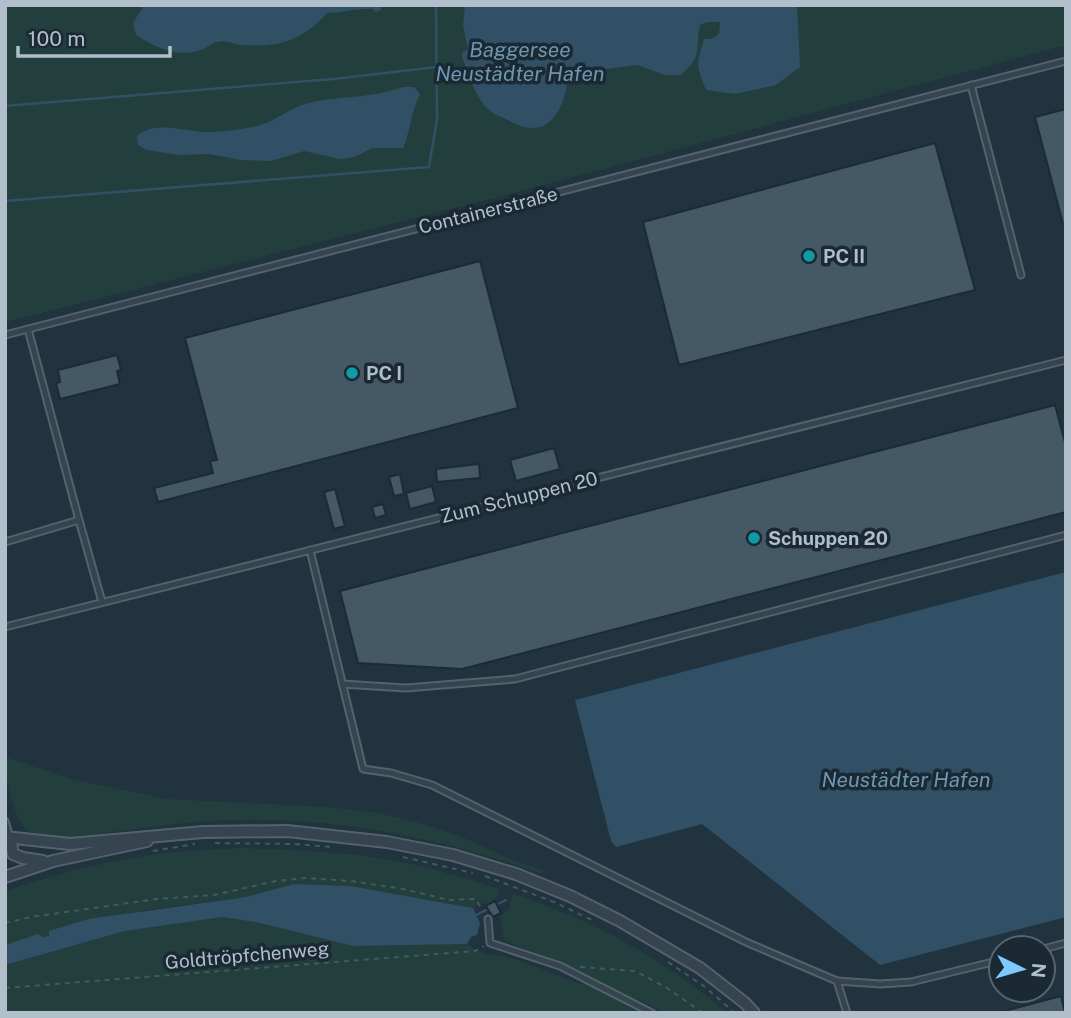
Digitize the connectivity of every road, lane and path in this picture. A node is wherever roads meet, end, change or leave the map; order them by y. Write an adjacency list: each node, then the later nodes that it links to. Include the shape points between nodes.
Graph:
1 (1066, 61): 2 (lane, Containerstraße)
2 (971, 85): 3 (lane); 4 (lane, Containerstraße)
3 (1021, 275)
4 (28, 329): 5 (lane, Containerstraße); 7 (lane)
5 (5, 335)
6 (1066, 360): 10 (lane, Zum Schuppen 20)
7 (79, 520): 9 (lane); 11 (lane)
8 (1066, 536): 13 (lane, via 515,680 406,688)
9 (5, 542)
10 (310, 550): 11 (lane, Zum Schuppen 20); 13 (lane)
11 (102, 602): 12 (lane, Zum Schuppen 20)
12 (5, 627)
13 (342, 684): 34 (lane, via 363,769 432,785 746,942)
14 (5, 821): 15 (lane)
15 (7, 837): 16 (street, via 69,844); 21 (street)
16 (160, 837): 23 (street); 40 (street, via 241,830 314,833 453,855 516,874 620,921 700,968)
17 (201, 843): 20 (path)
18 (214, 843): 19 (path)
19 (333, 847)
20 (146, 852)
21 (13, 853): 23 (street); 24 (street)
22 (398, 855): 29 (path, via 477,874)
23 (53, 861): 25 (street)
24 (5, 864)
25 (5, 877)
26 (482, 906): 28 (path, via 475,900 449,900 403,888 305,878)
27 (488, 919): 30 (lane)
28 (5, 923)
29 (598, 923)
30 (490, 943): 33 (lane); 35 (path, Goldtröpfchenweg, via 475,951)
31 (663, 959): 39 (path, via 705,986)
32 (987, 963): 34 (lane, via 911,982)
33 (560, 966): 36 (lane); 38 (path, via 635,971)
34 (837, 981): 41 (lane)
35 (5, 988)
36 (652, 1013)
37 (665, 1013): 38 (path)
38 (703, 1013)
39 (735, 1013)
40 (754, 1013)
41 (847, 1013)

